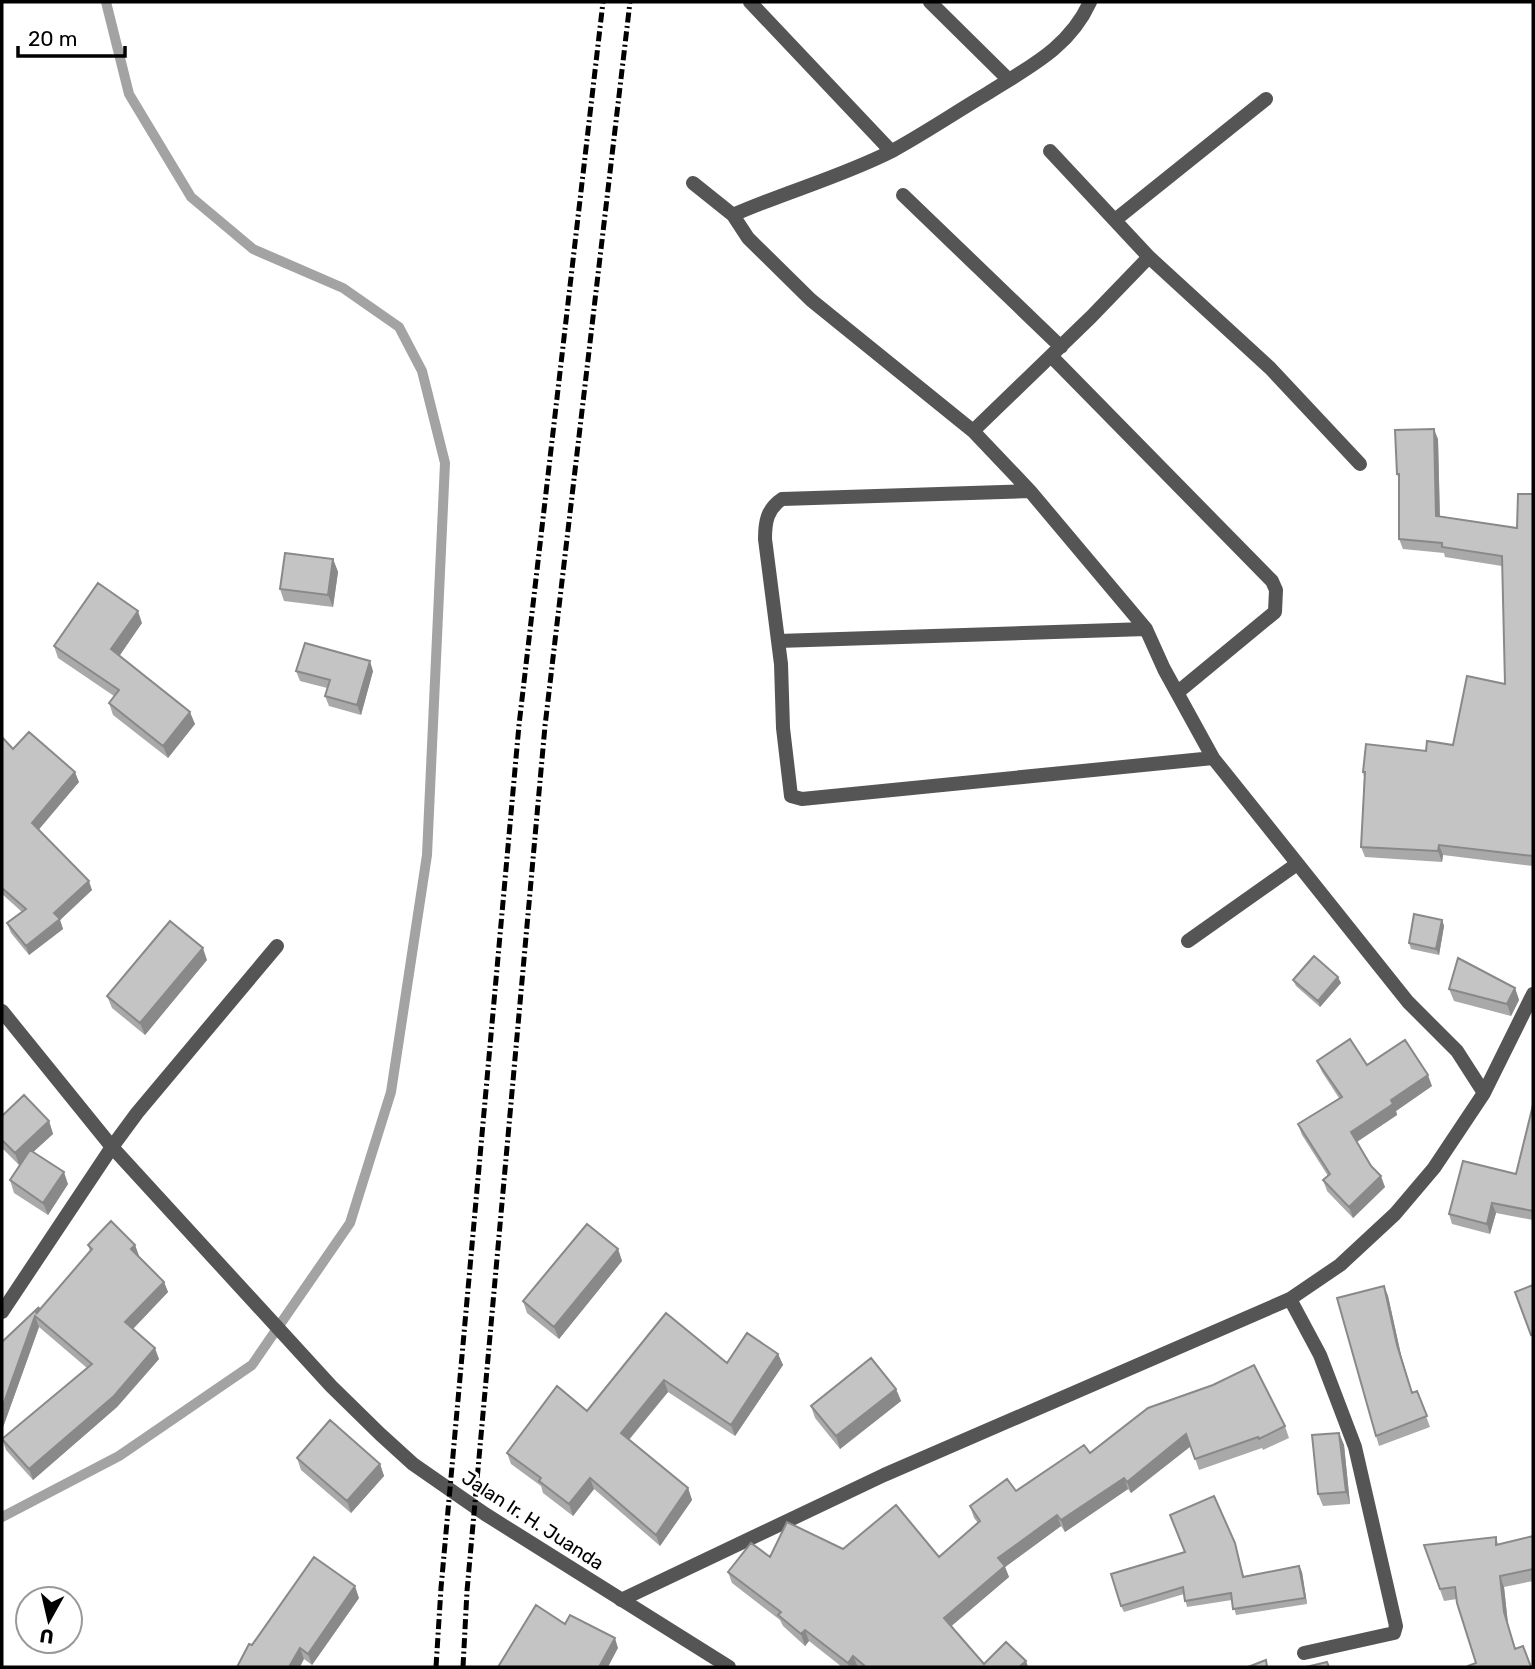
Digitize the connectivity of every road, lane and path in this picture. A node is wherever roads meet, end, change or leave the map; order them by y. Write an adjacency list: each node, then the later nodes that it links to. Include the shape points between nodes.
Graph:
1 (750, 2): 6 (street)
2 (930, 2): 4 (street)
3 (1090, 2): 4 (street, via 1062,44)
4 (1009, 80): 6 (street)
5 (1266, 99): 11 (street)
6 (891, 151): 10 (street)
7 (1050, 151): 11 (street)
8 (693, 183): 10 (street)
9 (903, 195): 13 (street)
10 (733, 215): 14 (street, via 748,238 811,300)
11 (1115, 220): 12 (street)
12 (1149, 257): 13 (street); 15 (street, via 1270,369)
13 (1056, 351): 14 (street); 19 (street, via 1276,590 1275,612)
14 (973, 431): 16 (street)
15 (1360, 464)
16 (1030, 491): 17 (street); 18 (street, via 782,499 765,522)
17 (1146, 629): 18 (street); 19 (street)
18 (778, 641): 20 (street, via 789,790 799,799)
19 (1178, 692): 20 (street)
20 (1213, 758): 21 (street)
21 (1297, 864): 22 (street); 26 (street, via 1408,1002 1457,1051)
22 (1188, 941)
23 (277, 946): 27 (street)
24 (1533, 994): 26 (street)
25 (2, 1012): 27 (street, Jalan Ir. H. Juanda)
26 (1485, 1093): 28 (street, via 1434,1168 1395,1214 1340,1265)
27 (112, 1147): 29 (street); 30 (street, Jalan Ir. H. Juanda, via 331,1386 413,1464)
28 (1290, 1299): 30 (street, via 884,1475); 31 (street, via 1320,1355 1355,1447 1396,1626 1394,1633)
29 (2, 1312)
30 (621, 1600): 32 (street, Jalan Ir. H. Juanda)
31 (1304, 1653)
32 (729, 1667)

